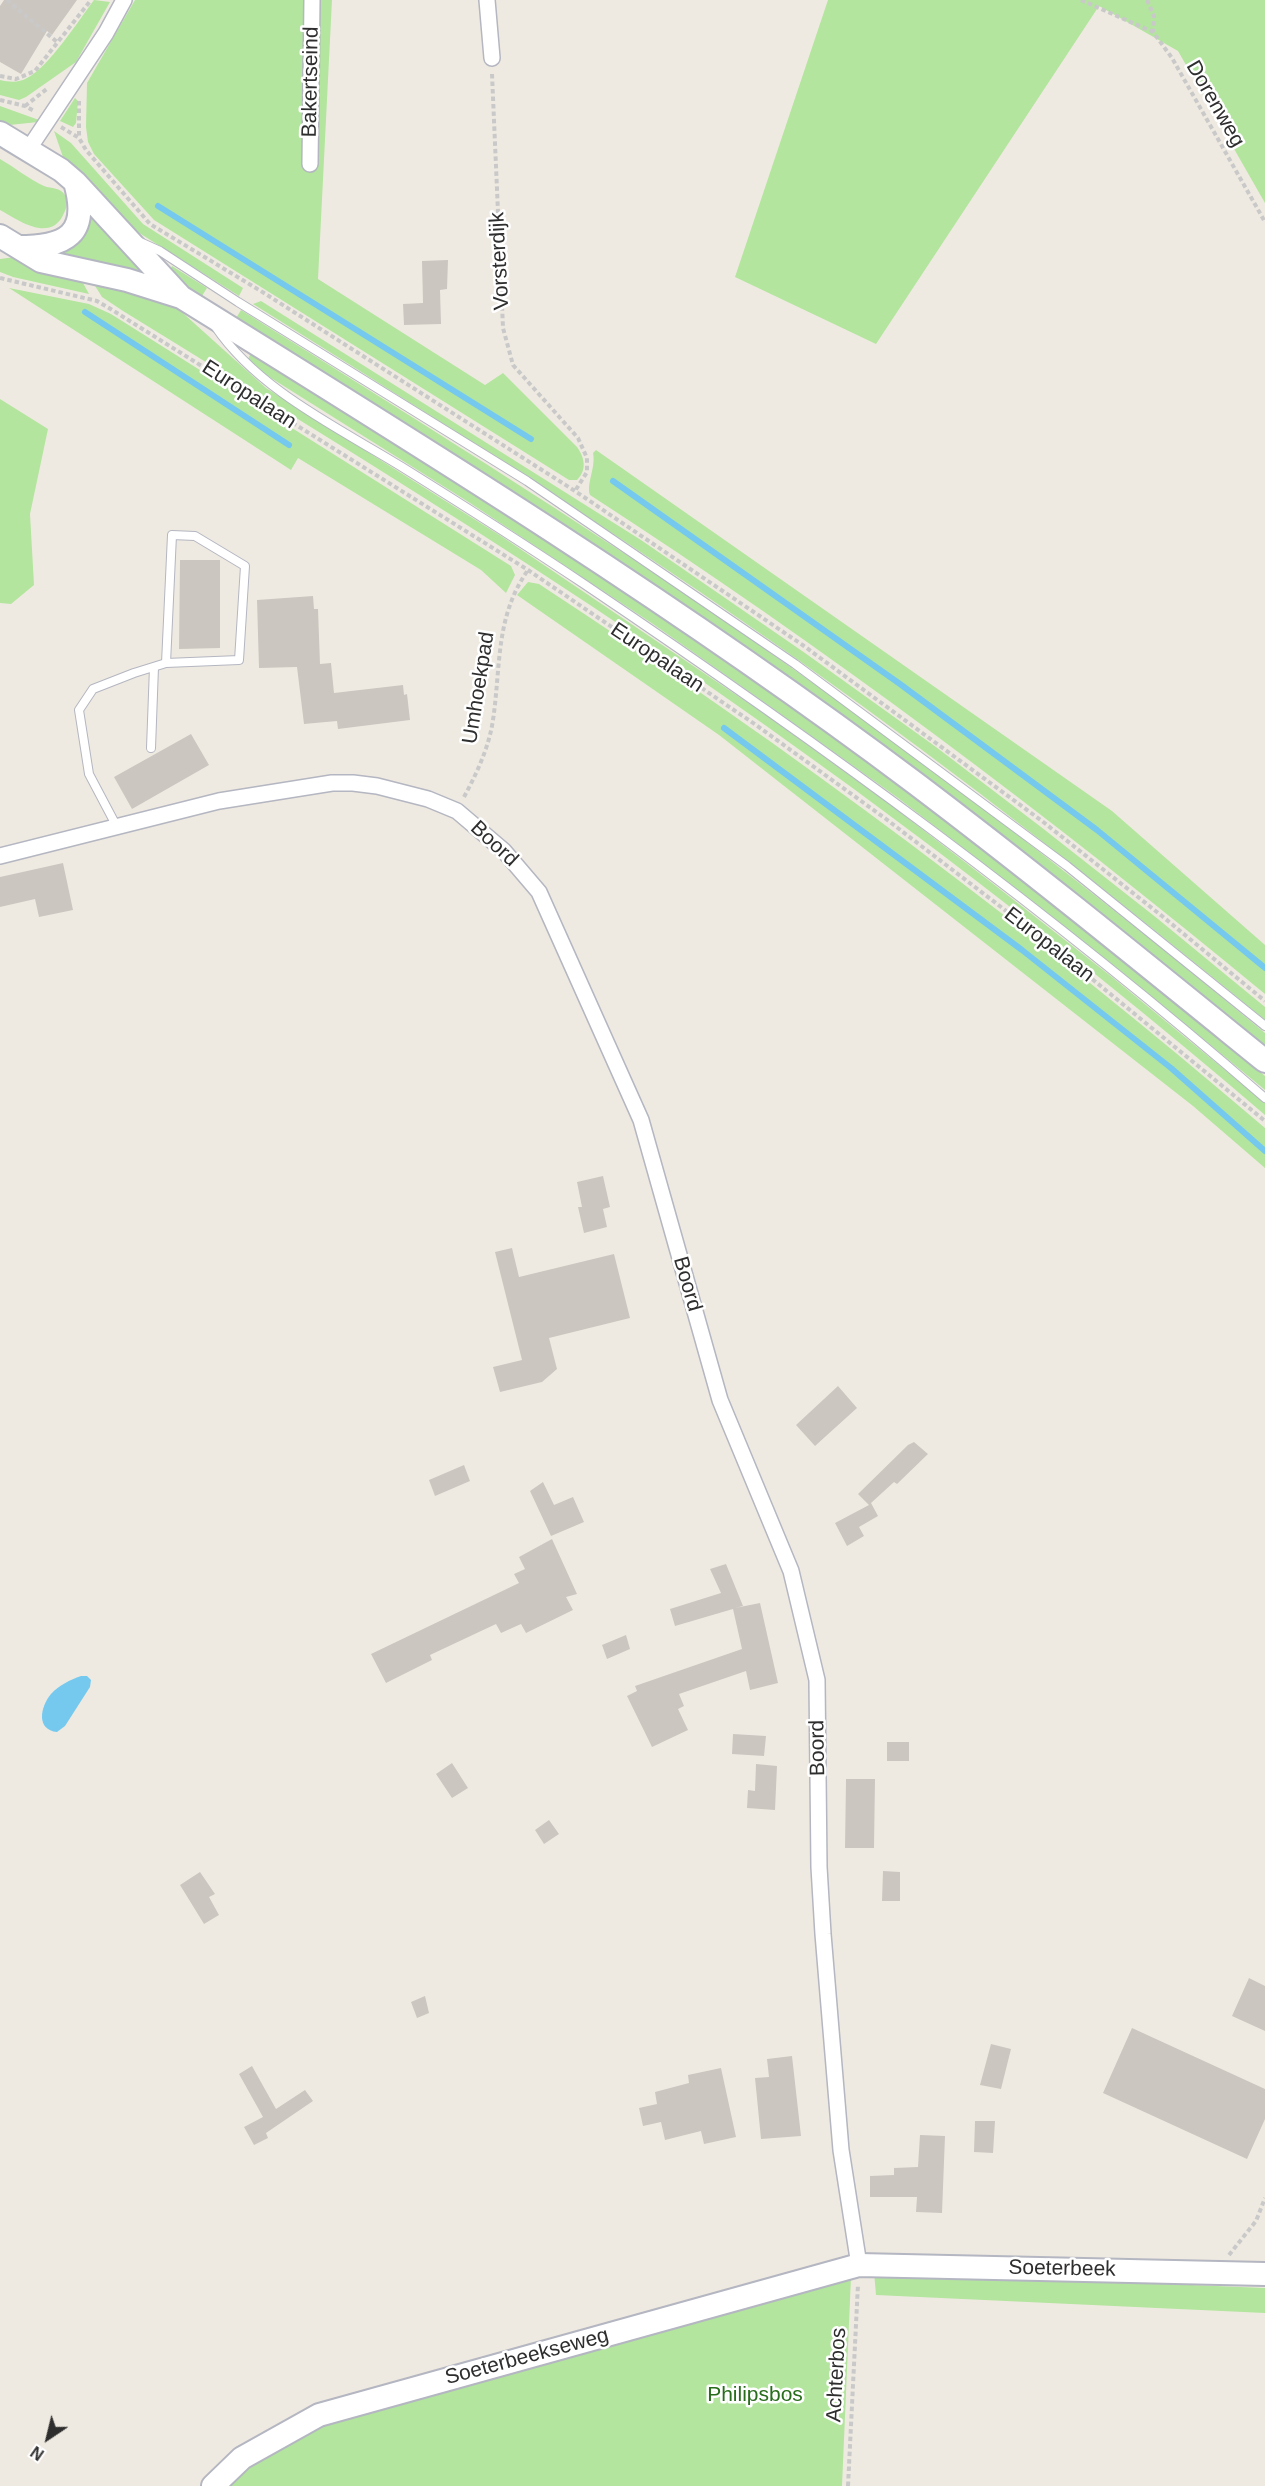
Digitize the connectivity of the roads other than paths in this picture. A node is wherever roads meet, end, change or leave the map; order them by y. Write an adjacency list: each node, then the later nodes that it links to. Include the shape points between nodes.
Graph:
1 (124, 0): 6 (street)
2 (312, 0): 7 (street, Bakertseind)
3 (487, 0): 4 (street)
4 (492, 58)
5 (2, 134): 6 (main road, Europalaan)
6 (28, 150): 8 (main road, Europalaan)
7 (310, 164)
8 (75, 182): 9 (main road, Europalaan); 10 (main road, via 79,218 70,235 44,247)
9 (123, 234): 11 (main road, Europalaan); 18 (lane, Europalaan, via 160,251 527,481 795,664 1067,866)
10 (9, 242): 11 (main road, Europalaan, via 41,261 127,280)
11 (181, 297): 12 (main road, Europalaan)
12 (205, 312): 19 (main road, Europalaan, via 561,537 708,635 914,783); 20 (lane, Europalaan, via 229,348 266,383 547,560 878,790 1166,1012)
13 (166, 663): 13 (lane, via 239,660 245,566 195,536 172,535); 14 (lane)
14 (154, 667): 15 (lane); 16 (lane, via 93,689 79,710 89,774)
15 (151, 748)
16 (117, 827): 17 (street, Boord); 21 (street, Boord, via 219,801 332,783 377,786 457,811 504,851 539,892 641,1120 720,1400 791,1571 817,1680 823,1934 841,2151)
17 (0, 856)
18 (1265, 1026)
19 (1265, 1061)
20 (1265, 1098)
21 (859, 2265): 22 (main road, Soeterbeek); 23 (main road, Soeterbeekseweg, via 319,2415 242,2458)
22 (1265, 2274)
23 (213, 2486)

